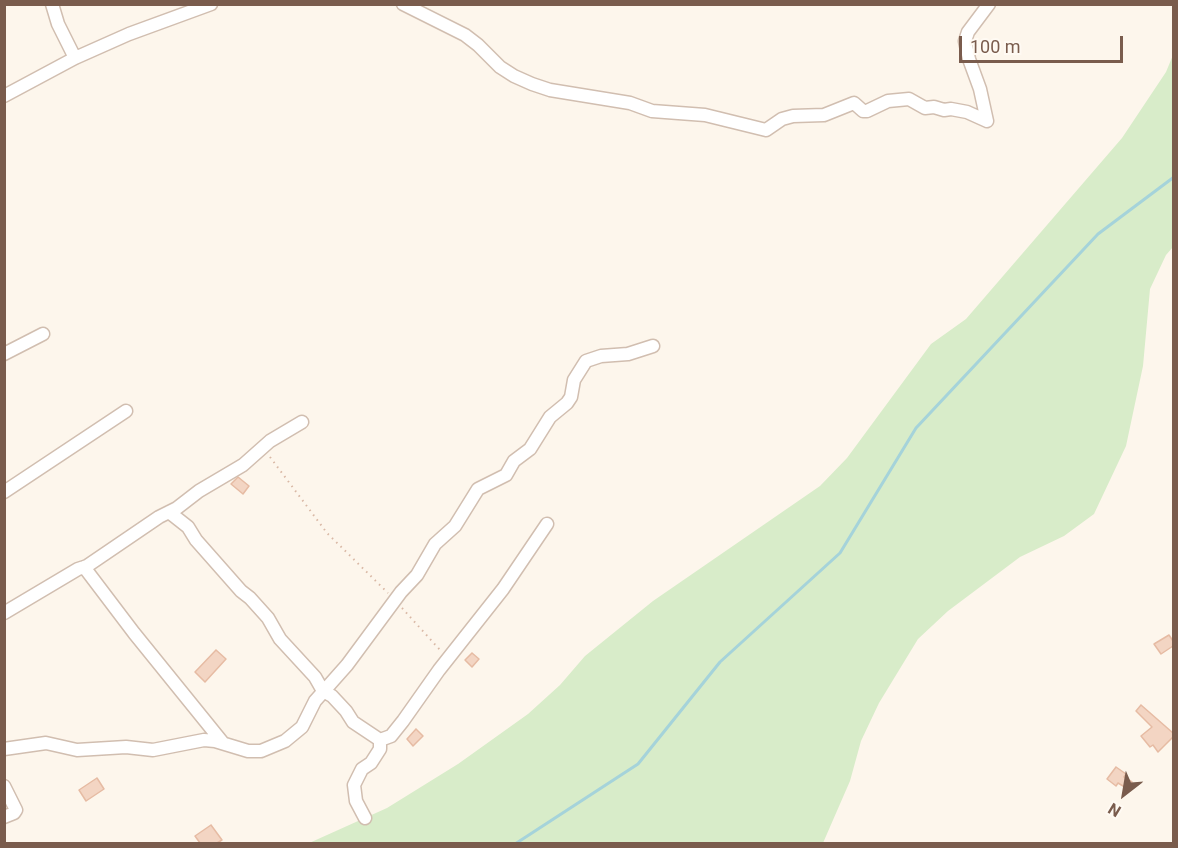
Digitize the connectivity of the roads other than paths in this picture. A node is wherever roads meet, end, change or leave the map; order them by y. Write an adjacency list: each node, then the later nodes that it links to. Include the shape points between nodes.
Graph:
1 (211, 4): 5 (street)
2 (403, 4): 3 (street, via 465,35 500,67 532,84 652,111 705,115 765,130 793,116 824,115 854,103 867,111 897,99 912,100 925,108 967,112 987,121 965,41)
3 (989, 4)
4 (53, 5): 5 (street)
5 (75, 58): 6 (street)
6 (4, 96)
7 (43, 334): 9 (street)
8 (653, 346): 17 (street, via 586,361 574,380 567,403 550,417 530,449 514,461 506,475 478,489 454,526 435,544 417,575)
9 (4, 354)
10 (126, 411): 12 (street)
11 (302, 422): 13 (street)
12 (4, 492)
13 (169, 512): 15 (street); 17 (street, via 188,527 268,618 280,639)
14 (547, 524): 18 (street, via 403,722 391,736)
15 (84, 567): 16 (street); 19 (street)
16 (4, 613)
17 (323, 691): 18 (street, via 353,722); 19 (street, via 302,727 285,741 261,751)
18 (380, 740): 23 (street, via 380,749 354,785)
19 (223, 743): 20 (street, via 190,742 153,750 77,750 46,743)
20 (4, 749)
21 (4, 786): 22 (street, via 16,810)
22 (4, 817)
23 (364, 818)

